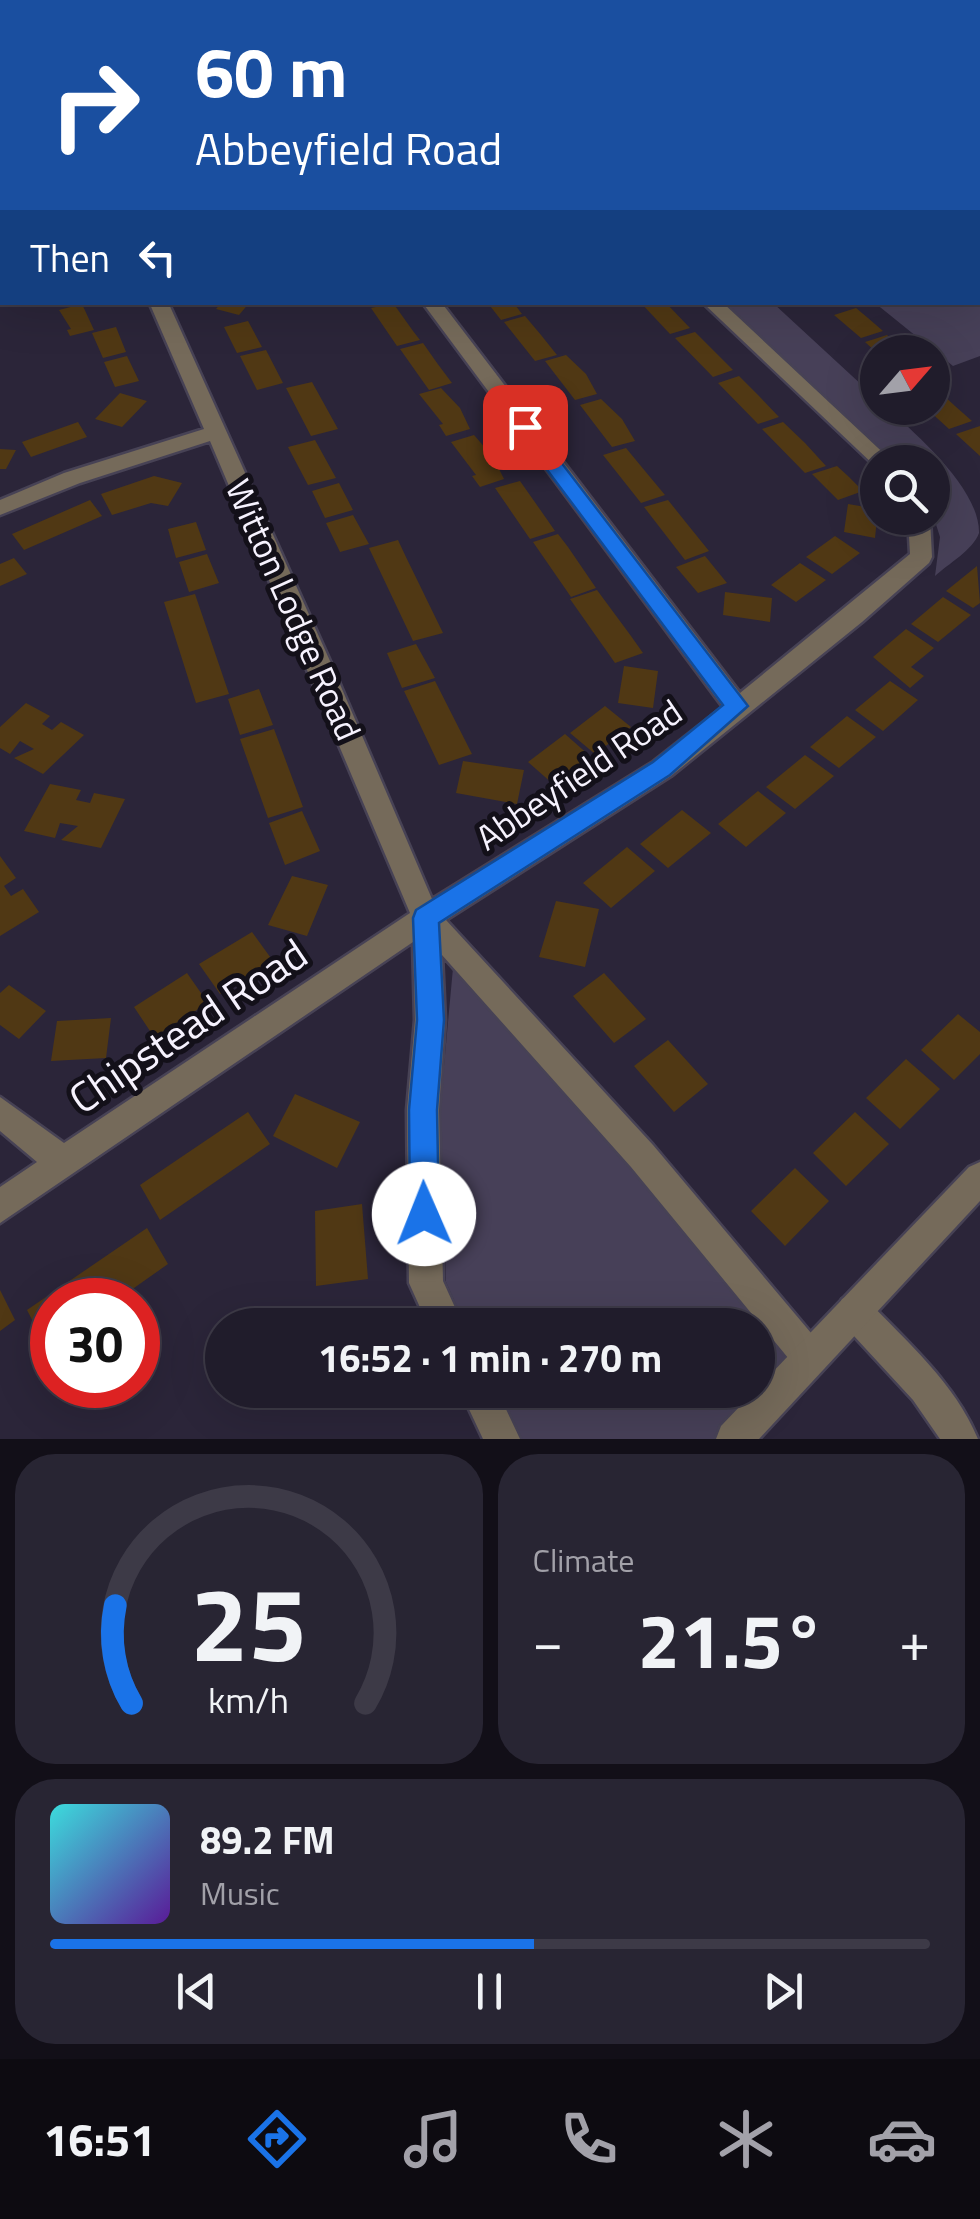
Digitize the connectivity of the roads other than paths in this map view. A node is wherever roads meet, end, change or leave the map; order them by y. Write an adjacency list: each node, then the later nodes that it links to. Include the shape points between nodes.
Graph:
1 (159, 305): 4 (street, Witton Lodge Road)
2 (433, 305): 8 (street)
3 (714, 305): 5 (street)
4 (215, 432): 6 (street); 9 (street, Witton Lodge Road)
5 (865, 445)
6 (0, 508)
7 (920, 535): 8 (street, Abbeyfield Road, via 921,557)
8 (736, 706): 9 (street, Abbeyfield Road, via 662,768)
9 (426, 918): 11 (street, Chipstead Road); 14 (street, Witton Lodge Road, via 426,1283); 16 (street, Witton Lodge Road, via 642,1156)
10 (0, 1112): 11 (street)
11 (64, 1163): 13 (street, Chipstead Road)
12 (980, 1178): 15 (street)
13 (0, 1207)
14 (438, 1308)
15 (854, 1311): 16 (street); 20 (street, via 916,1376)
16 (810, 1358): 19 (street)
17 (487, 1408): 18 (street)
18 (502, 1439)
19 (734, 1439)
20 (960, 1439)

